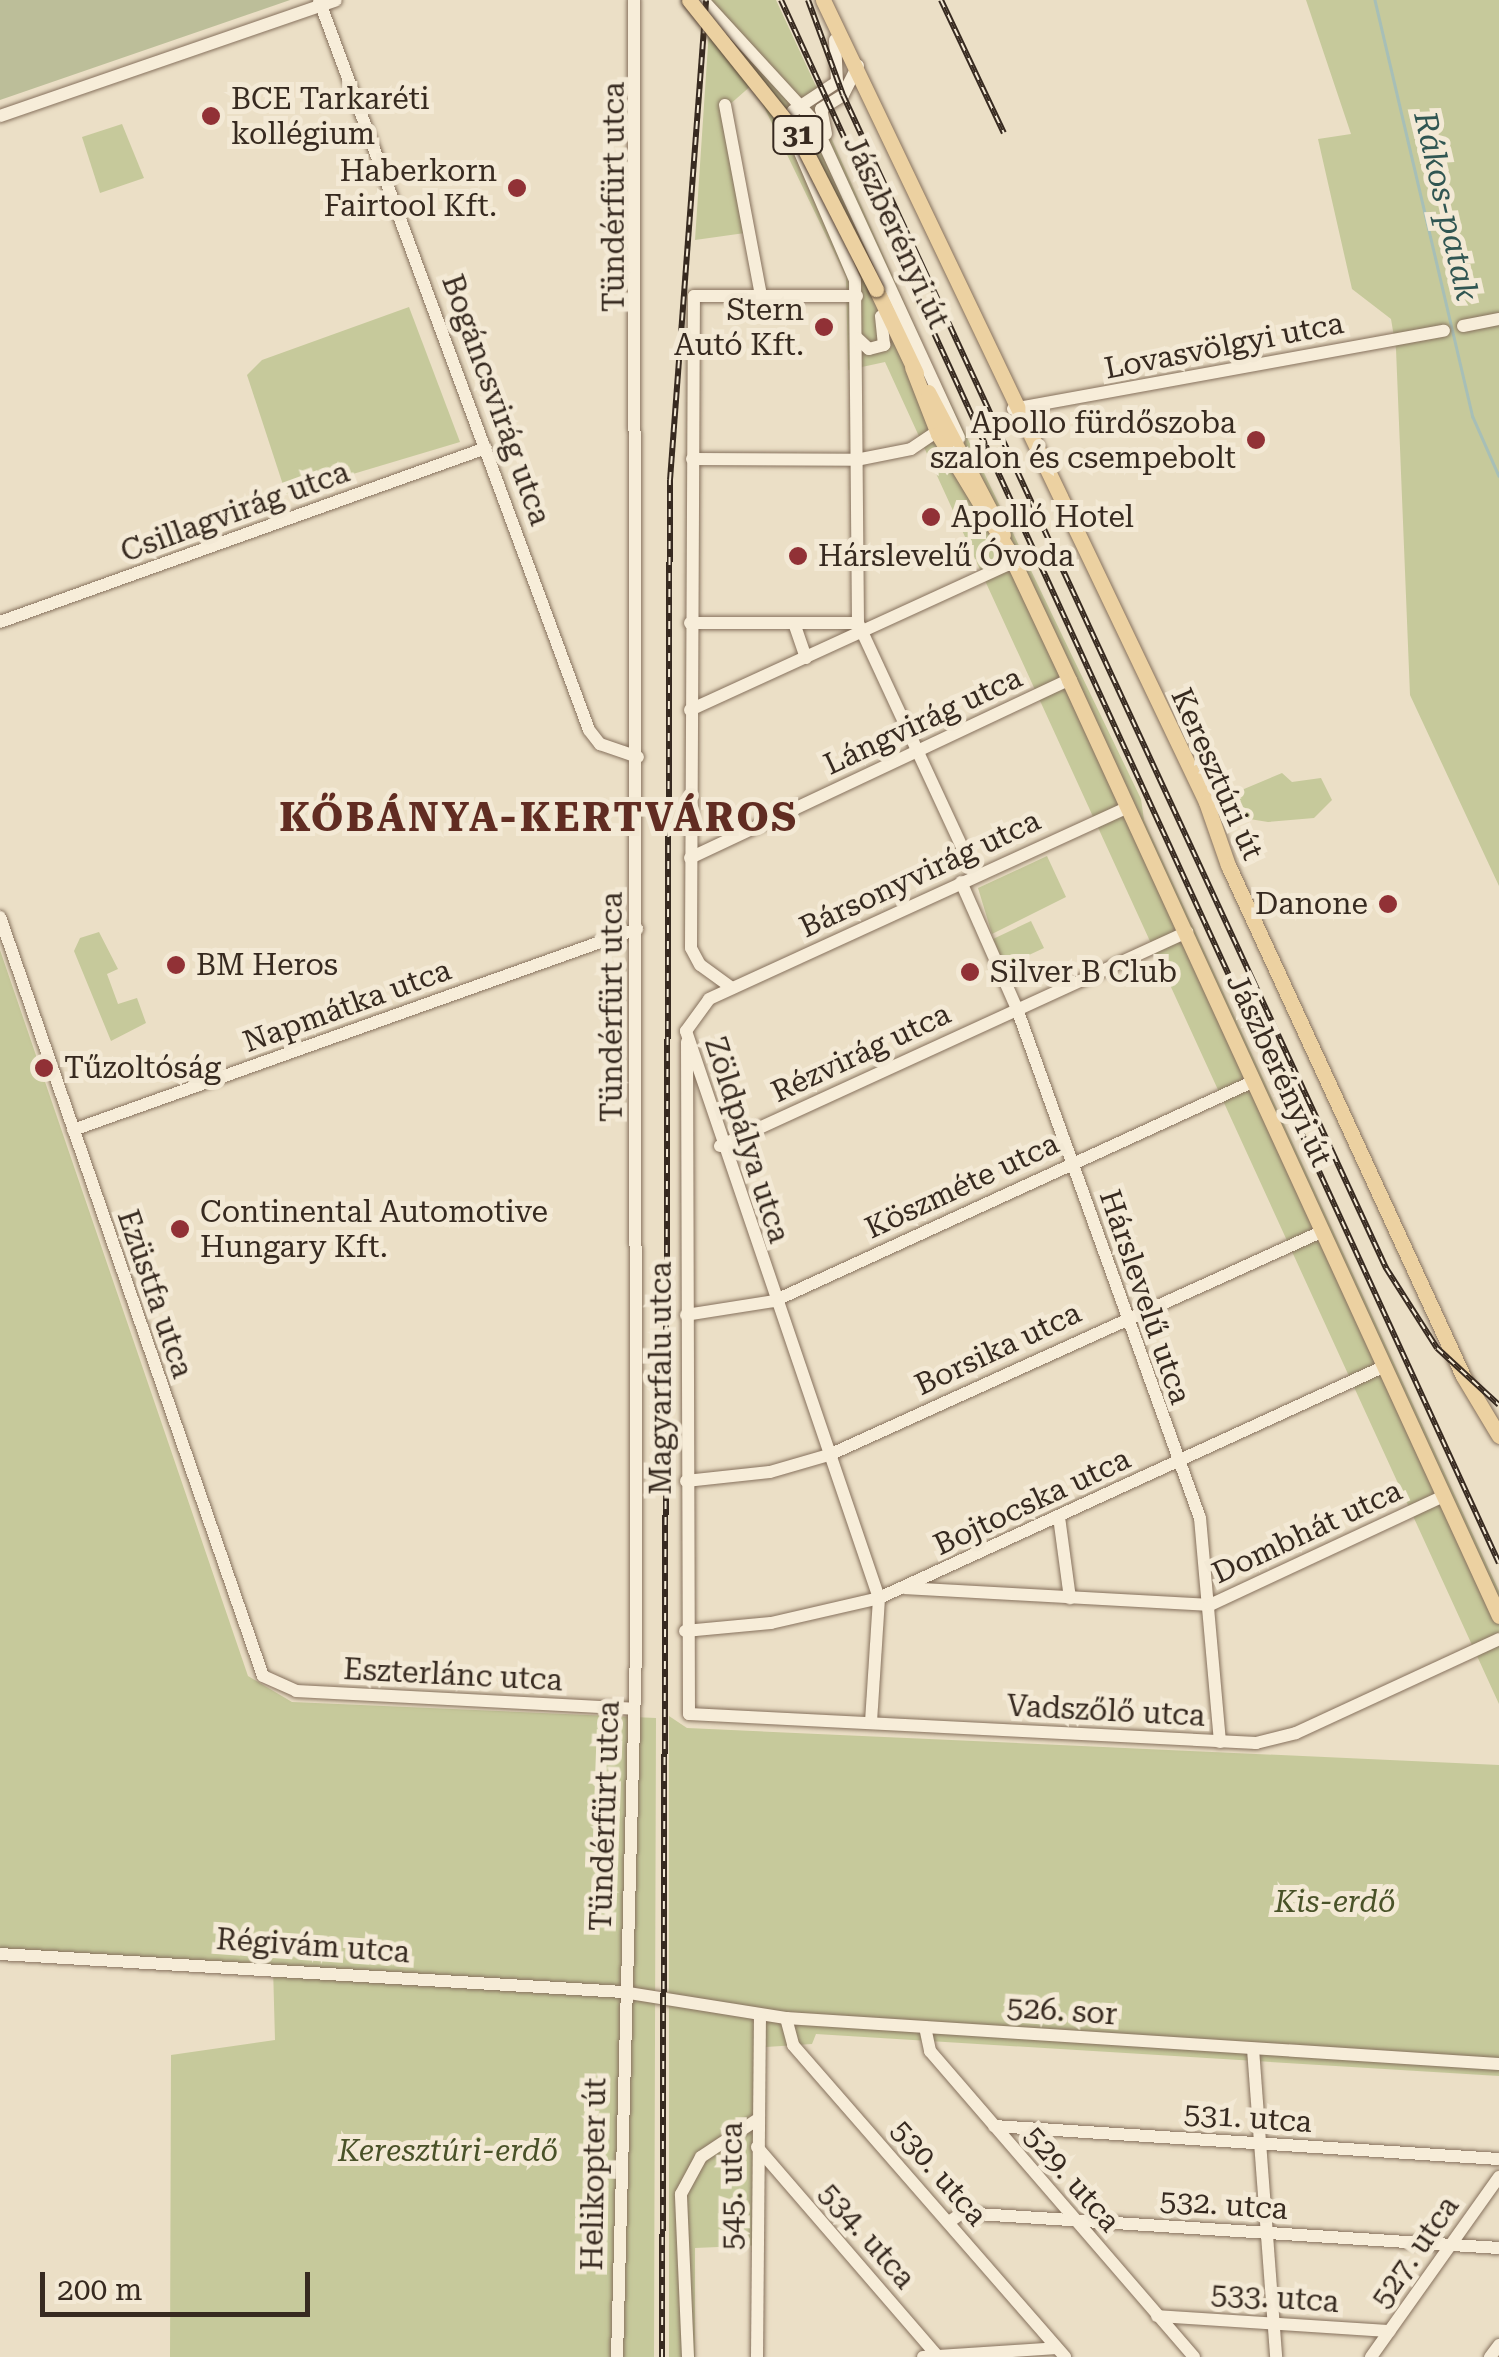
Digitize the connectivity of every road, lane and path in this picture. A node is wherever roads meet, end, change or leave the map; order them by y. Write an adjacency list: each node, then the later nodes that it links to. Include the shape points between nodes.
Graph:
1 (339, 0): 6 (street); 9 (street)
2 (634, 0): 8 (street, Tündérfürt utca)
3 (644, 0): 8 (street, Tündérfürt utca)
4 (689, 0): 19 (main road, Jászberényi út / 31, bridge, via 798,136)
5 (703, 0): 11 (street)
6 (320, 3): 9 (street, Bogáncsvirág utca); 17 (street)
7 (826, 8): 10 (main road, Keresztúri út); 12 (street, via 842,58)
8 (639, 22): 42 (street, Tündérfürt utca)
9 (333, 33): 30 (street, Bogáncsvirág utca)
10 (857, 71): 12 (street); 13 (street); 16 (main road, Keresztúri út); 18 (main road, Keresztúri út)
11 (776, 80): 15 (street); 15 (street)
12 (837, 82): 15 (street)
13 (843, 96): 15 (street); 16 (street)
14 (725, 105): 20 (street)
15 (807, 107): 21 (street, Jászberényi út, via 796,152); 29 (street, Jászberényi út)
16 (873, 113): 18 (main road, Keresztúri út)
17 (0, 116)
18 (910, 190): 28 (main road, Keresztúri út)
19 (876, 289): 26 (street, Jászberényi út, via 888,335); 29 (main road, Jászberényi út / 31)
20 (761, 296): 21 (street); 31 (street, Zöldpálya utca, via 694,296)
21 (857, 296): 25 (street)
22 (1499, 319): 23 (street)
23 (1463, 326)
24 (1444, 330): 28 (street, Lovasvölgyi utca)
25 (857, 338): 26 (street); 27 (street)
26 (873, 350): 27 (street)
27 (856, 364): 32 (street)
28 (1013, 408): 62 (main road, Keresztúri út, via 1206,802 1228,865 1463,1376)
29 (942, 420): 32 (street, via 902,452); 33 (main road, Jászberényi út / 31); 33 (main road, Jászberényi út / 31, via 965,451)
30 (486, 448): 34 (street, Csillagvirág utca); 42 (street, Bogáncsvirág utca, via 589,730 600,744)
31 (692, 459): 32 (street); 36 (street, Zöldpálya utca)
32 (856, 460): 37 (street)
33 (1010, 555): 37 (street); 39 (main road, Jászberényi út / 31)
34 (0, 622)
35 (794, 623): 36 (street); 37 (street); 38 (street)
36 (690, 624): 40 (street, Zöldpálya utca)
37 (859, 627): 38 (street); 41 (street)
38 (806, 658): 40 (street)
39 (1069, 680): 41 (street, Lángvirág utca); 43 (main road, Jászberényi út / 31)
40 (690, 710): 44 (street, Zöldpálya utca)
41 (918, 753): 44 (street, Lángvirág utca); 45 (street)
42 (638, 758): 48 (street, Tündérfürt utca)
43 (1128, 807): 45 (street, Bársonyvirág utca); 49 (main road, Jászberényi út / 31)
44 (690, 858): 50 (street, Zöldpálya utca, via 694,957)
45 (975, 875): 46 (street, Bársonyvirág utca)
46 (961, 882): 50 (street, Bársonyvirág utca); 51 (street, Hárslevelű utca)
47 (0, 916): 54 (street, Ezüstfa utca)
48 (637, 929): 54 (street, Napmátka utca); 76 (street, Tündérfürt utca)
49 (1187, 932): 51 (street, Rézvirág utca); 53 (main road, Jászberényi út / 31)
50 (732, 988): 52 (street, Zöldpálya utca, via 696,1009)
51 (1017, 1009): 55 (street, Rézvirág utca); 56 (street, Hárslevelű utca)
52 (687, 1042): 55 (street, Zöldpálya utca); 59 (street, Magyarfalu utca)
53 (1254, 1082): 56 (street, Köszméte utca); 57 (main road, Jászberényi út / 31)
54 (73, 1130): 75 (street, Ezüstfa utca, via 254,1661)
55 (720, 1146): 58 (street, Zöldpálya utca)
56 (1072, 1163): 58 (street, Köszméte utca); 60 (street, Hárslevelű utca)
57 (1323, 1231): 60 (street, Borsika utca); 61 (main road, Jászberényi út / 31)
58 (774, 1300): 59 (street, Köszméte utca); 63 (street, Zöldpálya utca)
59 (686, 1315): 65 (street, Magyarfalu utca)
60 (1125, 1318): 63 (street, Borsika utca); 64 (street, Hárslevelű utca)
61 (1384, 1366): 64 (street, Bojtocska utca); 66 (main road, Jászberényi út / 31)
62 (1499, 1436)
63 (829, 1455): 65 (street, Borsika utca, via 770,1472); 69 (street, Zöldpálya utca)
64 (1177, 1463): 67 (street, Bojtocska utca); 71 (street, Hárslevelű utca, via 1206,1545)
65 (686, 1481): 73 (street, Magyarfalu utca)
66 (1444, 1496): 71 (street, Dombhát utca); 72 (main road, Jászberényi út / 31)
67 (1059, 1517): 68 (street, Bojtocska utca); 70 (street)
68 (902, 1588): 69 (street, Bojtocska utca); 70 (street, Dombhát utca)
69 (879, 1598): 73 (street, Bojtocska utca, via 770,1623); 78 (street, Zöldpálya utca)
70 (1070, 1598): 71 (street, Dombhát utca)
71 (1210, 1606): 79 (street, Hárslevelű utca)
72 (1499, 1616)
73 (685, 1631): 77 (street, Magyarfalu utca)
74 (1499, 1638): 79 (street, Vadszőlő utca, via 1296,1733)
75 (272, 1683): 76 (street, Eszterlánc utca, via 296,1691)
76 (634, 1709): 81 (street, Tündérfürt utca)
77 (690, 1714): 78 (street, Vadszőlő utca)
78 (871, 1722): 79 (street, Vadszőlő utca)
79 (1220, 1742)
80 (0, 1954): 81 (street, Régivám utca)
81 (623, 1992): 82 (street, 526. sor); 104 (street, Helikopter út)
82 (760, 2014): 83 (street, 526. sor); 87 (street, 545. utca)
83 (786, 2018): 84 (street, 526. sor); 94 (street, 530. utca, via 793,2046)
84 (925, 2027): 85 (street, 526. sor); 88 (street, 529. utca, via 930,2051)
85 (1252, 2049): 86 (street, 526. sor); 89 (street)
86 (1499, 2064)
87 (758, 2120): 90 (street, 545. utca); 105 (street, via 701,2157 681,2194)
88 (994, 2126): 89 (street, 531. utca); 93 (street, 529. utca)
89 (1259, 2144): 91 (street, 531. utca); 95 (street)
90 (757, 2147): 103 (street, 534. utca); 106 (street, 545. utca)
91 (1499, 2159)
92 (1499, 2176): 96 (street, 527. utca)
93 (1076, 2221): 94 (street, 532. utca, via 962,2214); 95 (street, 532. utca); 98 (street, 529. utca)
94 (949, 2222): 102 (street, 530. utca)
95 (1266, 2233): 96 (street, 532. utca); 99 (street)
96 (1452, 2245): 97 (street, 532. utca); 100 (street, 527. utca)
97 (1499, 2248)
98 (1157, 2316): 99 (street, 533. utca); 108 (street, 529. utca)
99 (1273, 2322): 100 (street, 533. utca); 109 (street)
100 (1390, 2331): 110 (street, 527. utca)
101 (1499, 2345): 111 (street)
102 (1061, 2352): 103 (street)
103 (938, 2356): 107 (street)
104 (617, 2357)
105 (688, 2357)
106 (757, 2357)
107 (923, 2357)
108 (1194, 2357)
109 (1276, 2357)
110 (1372, 2357)
111 (1490, 2357)

